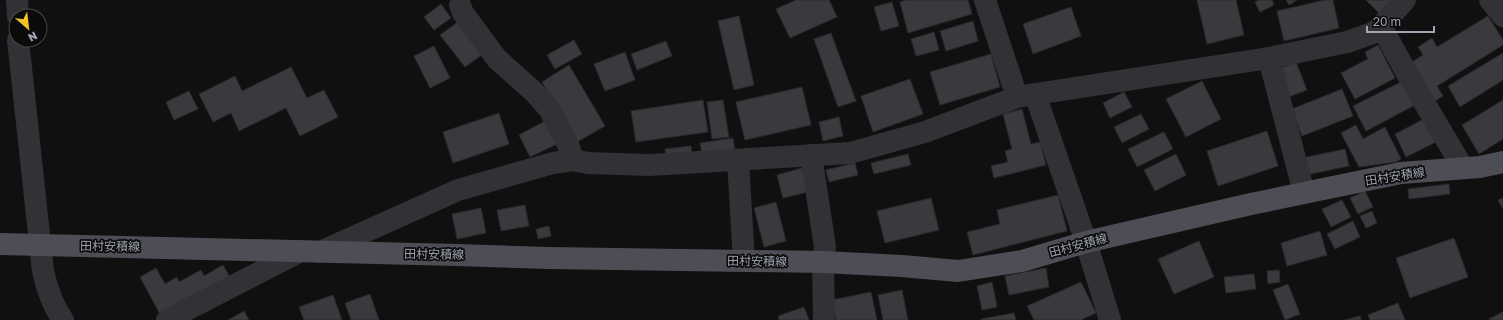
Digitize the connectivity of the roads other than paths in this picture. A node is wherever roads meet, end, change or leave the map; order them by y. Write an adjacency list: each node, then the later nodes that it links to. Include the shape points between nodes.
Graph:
1 (985, 0): 9 (street)
2 (1405, 0): 6 (street)
3 (1490, 0): 5 (street)
4 (460, 5): 11 (street, via 463,13 497,59 550,110)
5 (1503, 16)
6 (1381, 26): 8 (street, via 1373,33 1347,42); 14 (street, via 1404,70)
7 (19, 48): 18 (street)
8 (1268, 58): 9 (street); 15 (street)
9 (1026, 95): 10 (street, via 893,142 850,152); 16 (street)
10 (811, 155): 12 (street); 21 (street, via 825,247)
11 (573, 160): 12 (street, via 588,163 649,165); 19 (street, via 553,162 458,190)
12 (738, 160): 20 (street)
13 (1503, 162): 14 (main road, 田村安積線)
14 (1463, 168): 15 (main road, 田村安積線, via 1401,173)
15 (1304, 193): 16 (main road, 田村安積線)
16 (1086, 242): 21 (main road, 田村安積線, via 1022,260 958,271); 25 (street)
17 (0, 244): 18 (main road, 田村安積線)
18 (41, 245): 19 (main road, 田村安積線); 22 (street, via 46,282 56,310)
19 (310, 252): 20 (main road, 田村安積線); 23 (street)
20 (744, 261): 21 (main road, 田村安積線)
21 (823, 262): 24 (street)
22 (64, 320)
23 (167, 320)
24 (824, 320)
25 (1110, 320)

